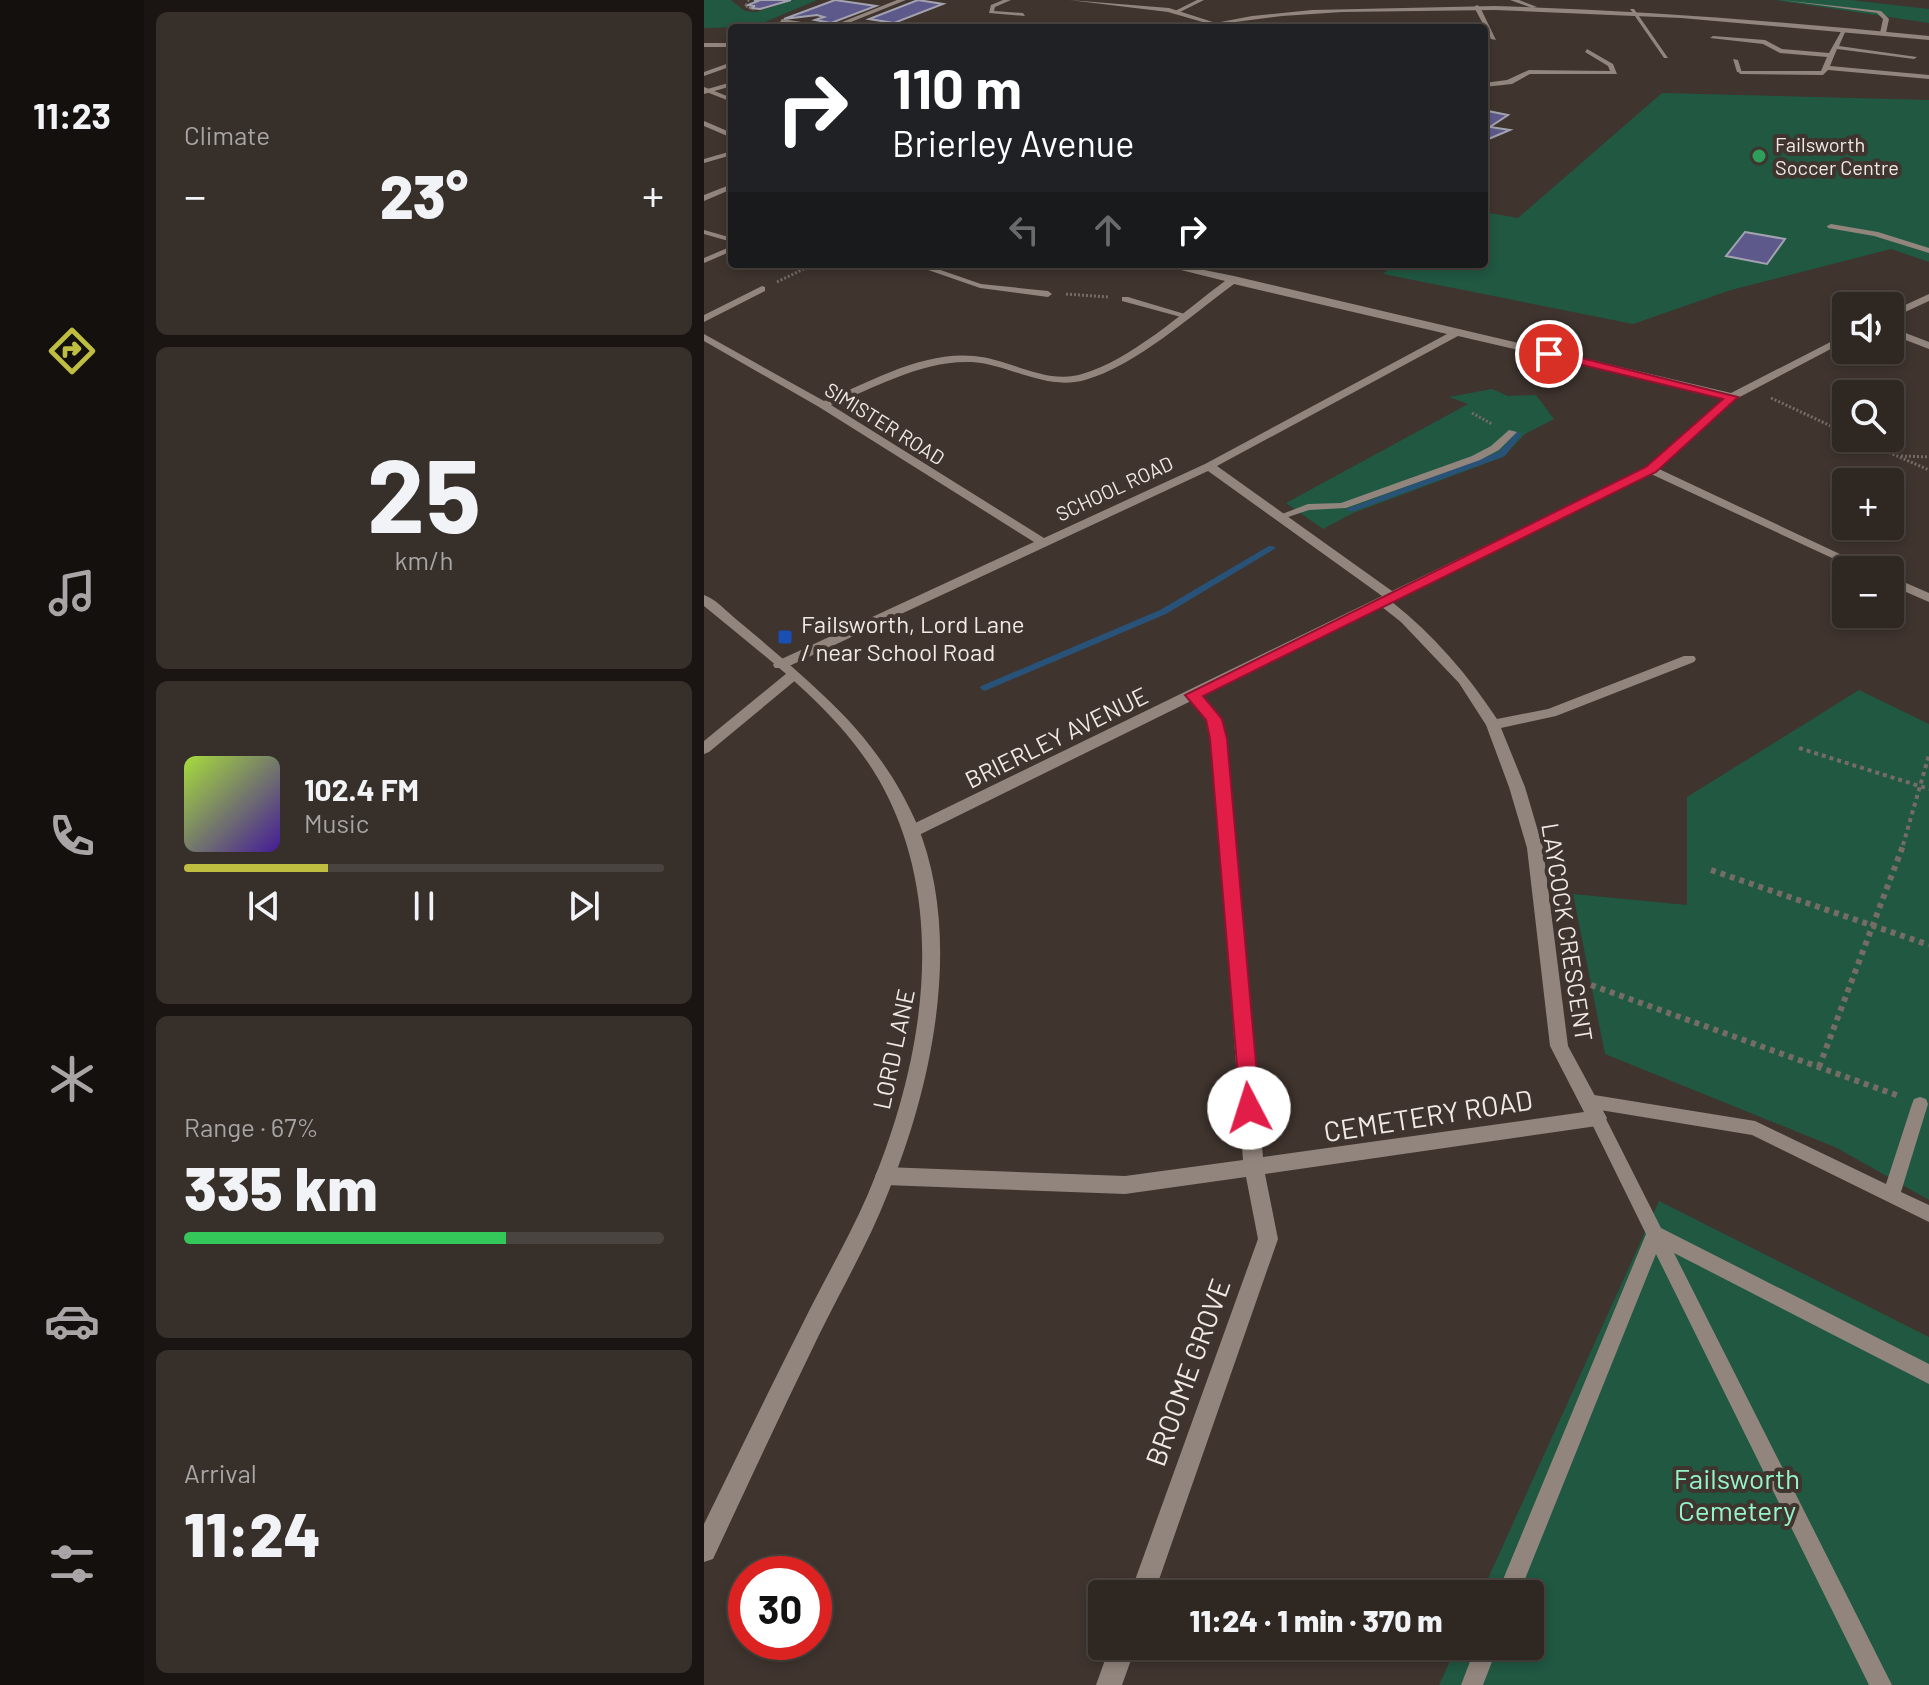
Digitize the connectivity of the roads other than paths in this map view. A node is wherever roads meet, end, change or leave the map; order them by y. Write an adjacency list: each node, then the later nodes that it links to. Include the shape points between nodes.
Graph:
1 (891, 0): 8 (lane)
2 (1008, 0): 13 (lane, via 991,12)
3 (1072, 0): 12 (street)
4 (1201, 0): 12 (lane)
5 (1513, 0): 9 (street)
6 (1550, 0): 9 (street)
7 (1784, 0): 22 (lane, via 1879,12 1886,19)
8 (902, 1): 17 (street)
9 (1531, 6): 10 (street); 11 (street)
10 (1477, 7): 15 (street, via 1270,9); 19 (street)
11 (1632, 10): 21 (street); 30 (street)
12 (1176, 12): 15 (street)
13 (1023, 15)
14 (782, 21): 16 (lane)
15 (1213, 23): 18 (street)
16 (802, 24)
17 (840, 24)
18 (1209, 24)
19 (1486, 24)
20 (1488, 28): 25 (street)
21 (1843, 30): 22 (street); 29 (street)
22 (1883, 33): 24 (street)
23 (1713, 38): 29 (street, via 1765,42 1780,51)
24 (1929, 38)
25 (1494, 39)
26 (704, 45): 27 (street)
27 (728, 45)
28 (1587, 51): 41 (street, via 1615,73 1529,72)
29 (1834, 51): 31 (street); 36 (street)
30 (1666, 57)
31 (1914, 57)
32 (1735, 60): 37 (lane)
33 (704, 67): 34 (lane)
34 (728, 67)
35 (728, 68): 38 (lane)
36 (1827, 68): 37 (street, via 1823,73); 39 (street)
37 (1740, 72)
38 (704, 74)
39 (1929, 77)
40 (728, 85): 42 (street)
41 (1488, 85)
42 (705, 91): 43 (lane)
43 (728, 99)
44 (704, 123): 45 (street)
45 (723, 131): 46 (street); 47 (street)
46 (728, 134)
47 (704, 136)
48 (728, 154): 49 (lane)
49 (704, 161)
50 (728, 188): 51 (street)
51 (704, 198)
52 (1831, 226): 56 (lane)
53 (704, 232): 54 (lane)
54 (728, 239)
55 (728, 250): 57 (lane)
56 (1929, 251)
57 (704, 261)
58 (927, 268): 62 (lane, via 980,286)
59 (1181, 268): 60 (street)
60 (1234, 279): 66 (street); 68 (street)
61 (762, 289): 67 (street)
62 (1048, 294)
63 (1929, 297): 65 (street)
64 (1125, 299): 66 (lane)
65 (1904, 309)
66 (1184, 315): 74 (street, via 1106,368 1079,378 1049,378 957,359)
67 (704, 319)
68 (1458, 332): 73 (street); 76 (street, SCHOOL ROAD)
69 (1904, 336): 72 (street)
70 (704, 337): 74 (street, SIMISTER ROAD)
71 (1832, 344): 73 (street, BRIERLEY AVENUE)
72 (1929, 346)
73 (1732, 397): 77 (street, BRIERLEY AVENUE)
74 (823, 405): 79 (street, SIMISTER ROAD)
75 (1512, 432): 78 (lane, via 1476,458 1342,506 1308,507)
76 (1209, 466): 78 (street, LAYCOCK CRESCENT); 79 (street, SCHOOL ROAD)
77 (1651, 470): 80 (street); 84 (street, BRIERLEY AVENUE)
78 (1282, 516): 84 (street, LAYCOCK CRESCENT)
79 (1044, 543): 86 (street, SCHOOL ROAD)
80 (1838, 556)
81 (1904, 586): 82 (street)
82 (1929, 598)
83 (704, 599): 86 (street, LORD LANE)
84 (1388, 599): 87 (street, BRIERLEY AVENUE); 88 (street, LAYCOCK CRESCENT, via 1464,680)
85 (1689, 659): 88 (street, via 1551,713)
86 (786, 670): 89 (street, SCHOOL ROAD); 90 (street, LORD LANE, via 831,710 884,776)
87 (1193, 695): 90 (street, BRIERLEY AVENUE); 93 (street, BROOME GROVE, via 1214,719 1219,739)
88 (1493, 725): 92 (street, LAYCOCK CRESCENT, via 1535,848 1559,1046)
89 (704, 749)
90 (913, 831): 94 (street, LORD LANE, via 929,904 932,978 917,1074)
91 (1920, 1104): 95 (lane)
92 (1592, 1109): 93 (street, CEMETERY ROAD); 95 (lane, via 1755,1128); 97 (lane)
93 (1254, 1169): 94 (street, CEMETERY ROAD, via 1125,1185); 100 (street, BROOME GROVE, via 1268,1239)
94 (885, 1176): 99 (street, LORD LANE)
95 (1891, 1196): 96 (lane)
96 (1929, 1214)
97 (1655, 1234): 98 (lane); 101 (lane); 106 (lane)
98 (1929, 1374)
99 (704, 1550)
100 (1147, 1580)
101 (1514, 1580)
102 (1118, 1660): 104 (street)
103 (1482, 1660): 105 (lane)
104 (1109, 1685)
105 (1472, 1685)
106 (1881, 1685)

